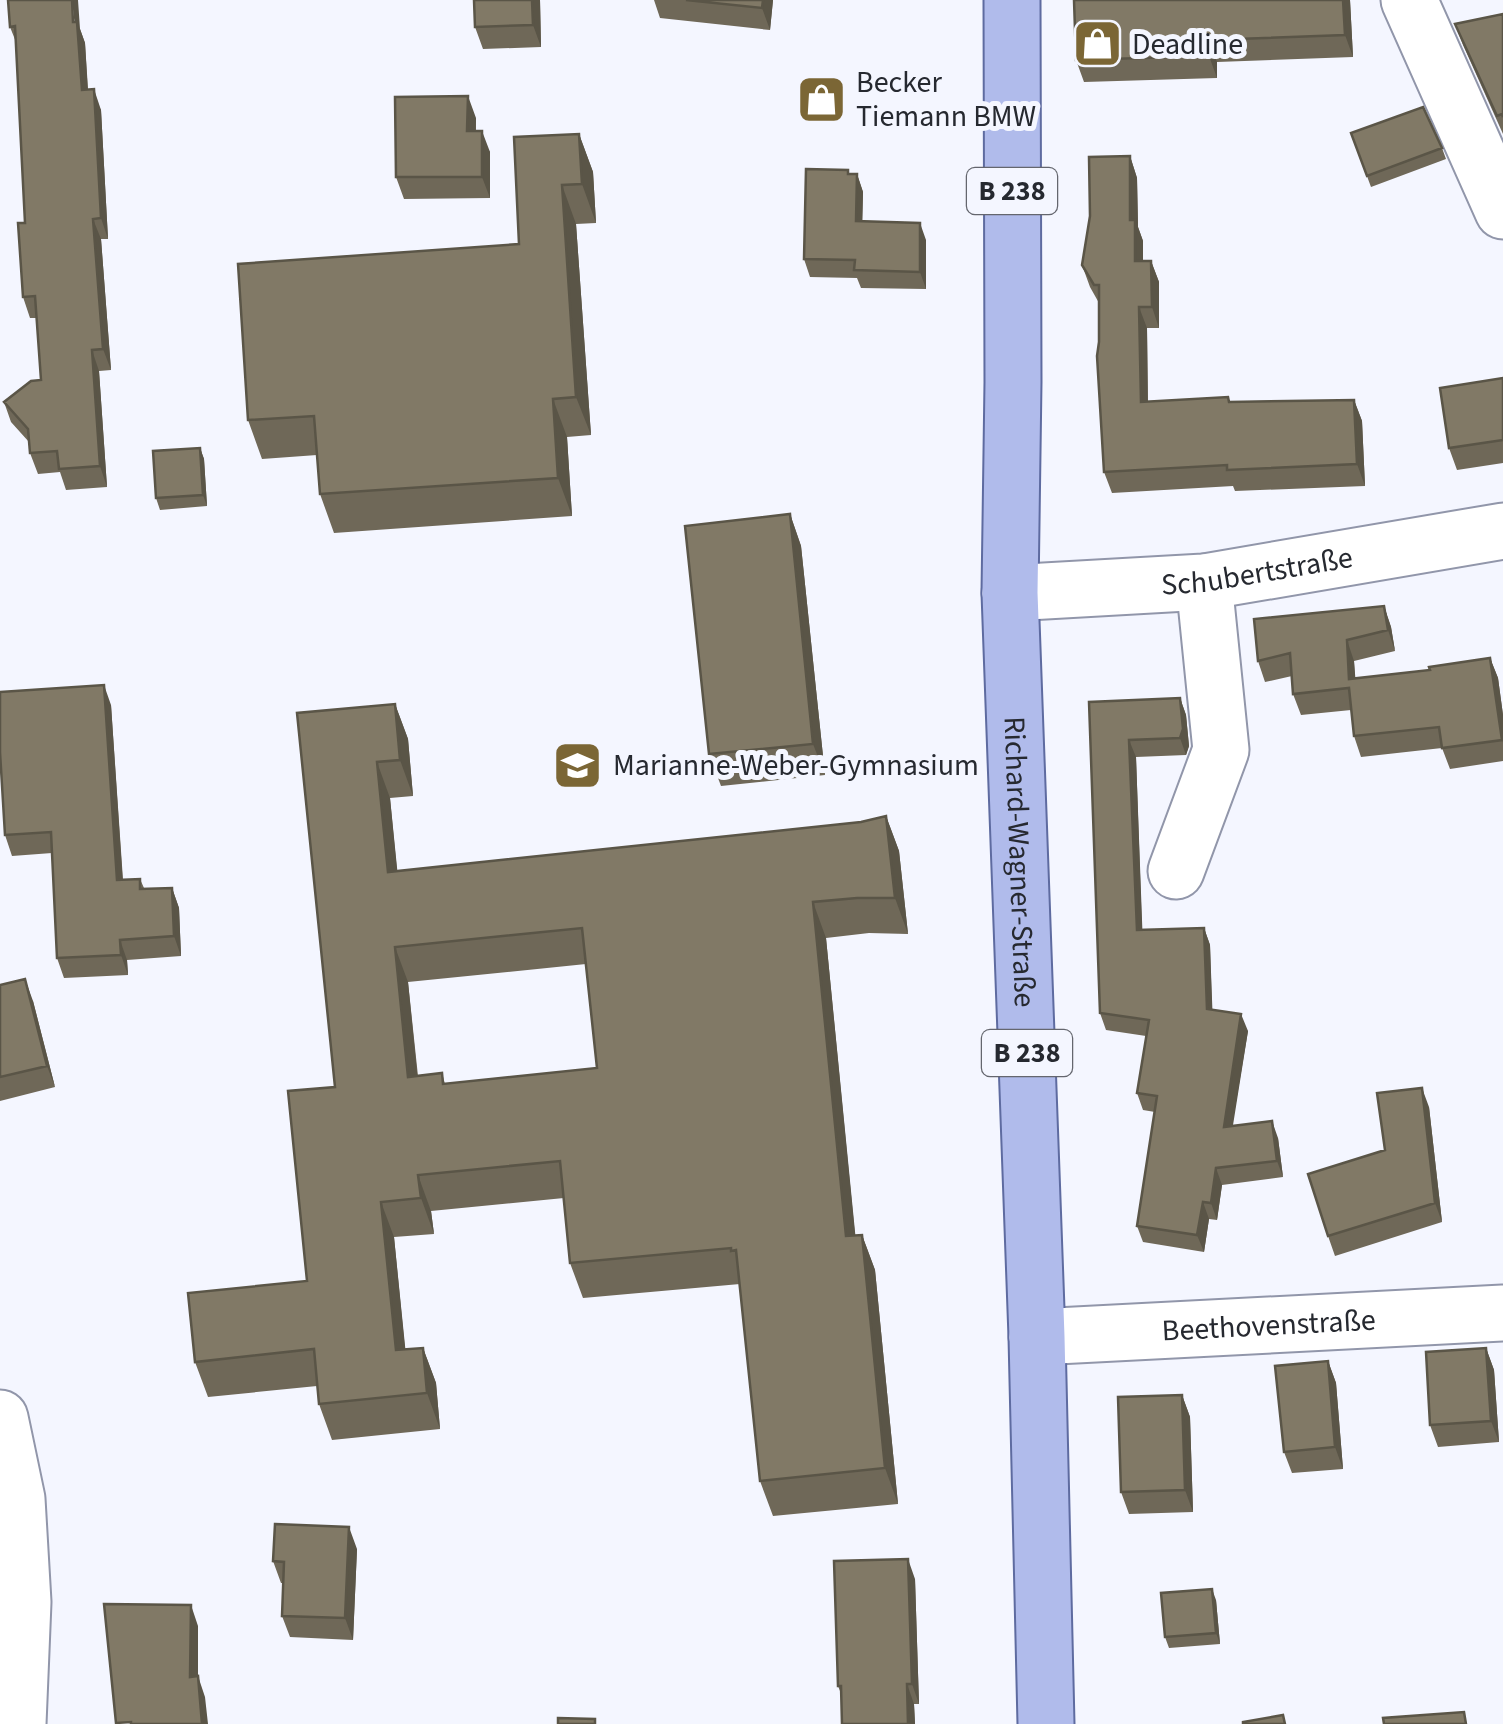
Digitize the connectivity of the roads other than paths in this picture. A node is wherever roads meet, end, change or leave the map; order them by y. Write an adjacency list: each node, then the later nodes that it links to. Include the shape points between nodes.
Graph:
1 (1012, 0): 6 (main road, Richard-Wagner-Straße / B 238)
2 (1409, 0): 3 (street)
3 (1503, 211)
4 (1503, 532): 5 (street, Schubertstraße)
5 (1204, 582): 6 (street, Schubertstraße); 7 (street, via 1221,750)
6 (1010, 592): 9 (main road, Richard-Wagner-Straße / B 238)
7 (1176, 872)
8 (1503, 1313): 9 (street, Beethovenstraße)
9 (1037, 1337): 12 (main road, Richard-Wagner-Straße / B 238)
10 (0, 1418): 11 (street, via 18,1499)
11 (18, 1724)
12 (1046, 1724)

